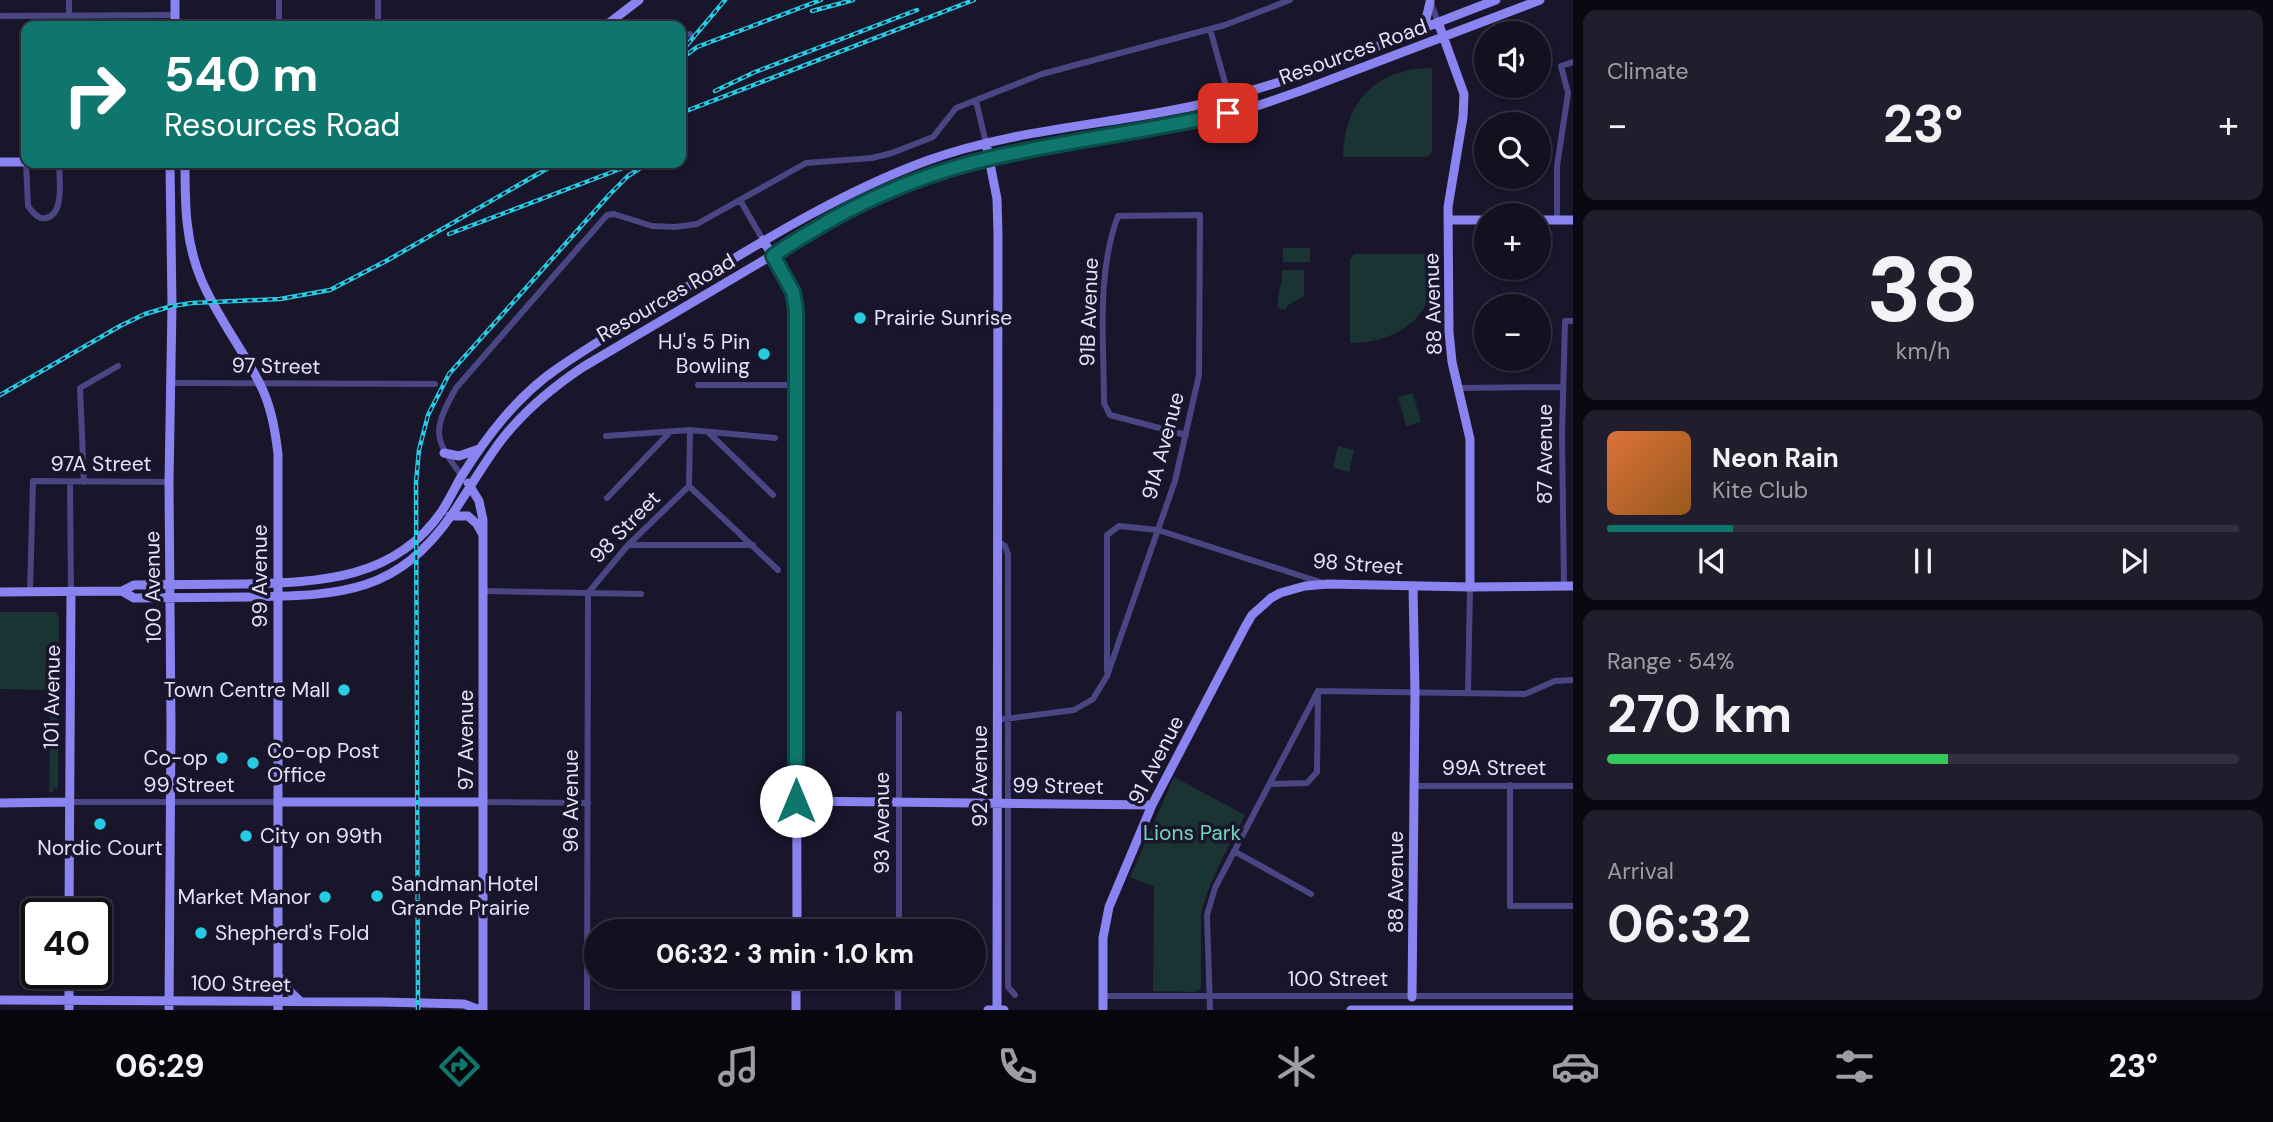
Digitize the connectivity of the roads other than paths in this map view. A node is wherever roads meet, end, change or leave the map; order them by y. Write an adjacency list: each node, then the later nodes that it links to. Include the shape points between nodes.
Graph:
1 (69, 0): 12 (street)
2 (175, 0): 10 (main road)
3 (279, 0): 14 (street)
4 (639, 0): 16 (main road)
5 (1290, 0): 19 (street)
6 (1496, 0): 17 (main road, Resources Road)
7 (1540, 0): 22 (main road, Resources Road)
8 (1430, 1): 17 (street); 18 (main road)
9 (378, 2): 15 (street)
10 (175, 15): 12 (street); 13 (main road)
11 (0, 16): 12 (street)
12 (69, 16)
13 (175, 21)
14 (279, 21)
15 (378, 21)
16 (612, 21)
17 (1438, 22): 18 (main road, Resources Road); 22 (main road, 88 Avenue)
18 (1424, 28): 24 (main road, Resources Road)
19 (1210, 29): 24 (street); 25 (street, via 1061,68)
20 (690, 34): 21 (street)
21 (686, 35)
22 (1444, 37): 27 (main road, Resources Road, via 1251,108); 36 (main road, 88 Avenue, via 1464,103)
23 (1573, 62): 39 (street, via 1561,66 1568,93 1557,166)
24 (1229, 97): 26 (main road, Resources Road)
25 (976, 101): 26 (street); 34 (street, via 951,112 929,139 872,158 806,163)
26 (986, 143): 27 (main road, 92 Avenue); 41 (main road, Resources Road, via 880,178)
27 (990, 158): 42 (main road, Resources Road, via 854,207); 73 (main road, 92 Avenue, via 998,234)
28 (0, 162): 29 (main road)
29 (21, 162)
30 (26, 168): 31 (street, via 28,206 46,218 59,206)
31 (59, 168)
32 (170, 168): 45 (main road, 100 Avenue)
33 (186, 168): 46 (main road, 99 Avenue, via 185,216 194,261)
34 (740, 200): 41 (street); 59 (street, via 703,222 686,226 652,226 607,215 456,388 439,424)
35 (1118, 216): 55 (street, 91B Avenue, via 1103,286 1104,403 1110,415); 55 (street, 91A Avenue, via 1200,215 1199,374)
36 (1448, 220): 37 (main road); 51 (main road, 88 Avenue, via 1449,348)
37 (1474, 220)
38 (1551, 220): 39 (main road)
39 (1557, 220): 40 (main road)
40 (1573, 220)
41 (763, 240): 42 (main road); 58 (main road, Resources Road, via 554,371 517,403)
42 (773, 256): 49 (main road, via 794,298); 64 (main road, Resources Road, via 554,387 516,423)
43 (1573, 321): 50 (street, 87 Avenue, via 1565,321)
44 (118, 366): 62 (street, via 80,388)
45 (171, 383): 46 (street, 97 Street); 63 (main road, 100 Avenue)
46 (260, 384): 47 (street, 97 Street); 77 (main road, 99 Avenue, via 278,454)
47 (435, 384)
48 (698, 385): 49 (street)
49 (796, 385): 104 (main road)
50 (1562, 387): 51 (street); 66 (street, 87 Avenue)
51 (1458, 388): 82 (main road, 88 Avenue, via 1470,436)
52 (690, 430): 53 (street); 54 (street); 65 (street)
53 (670, 432): 56 (street); 69 (street)
54 (709, 433): 57 (street); 68 (street)
55 (1186, 435): 71 (street, 91A Avenue)
56 (606, 436)
57 (775, 438)
58 (480, 448): 59 (main road, via 459,456); 60 (main road, Resources Road)
59 (444, 453): 60 (street)
60 (462, 476): 64 (main road, 97 Avenue); 77 (main road, Resources Road, via 432,524 379,565 327,580)
61 (70, 482): 62 (street, 97A Street); 86 (street, 97A Street, via 33,481); 87 (street, 101 Avenue)
62 (83, 482): 63 (street, 97A Street)
63 (169, 482): 79 (main road, 100 Avenue)
64 (471, 486): 70 (main road, Resources Road); 72 (main road, 97 Avenue, via 481,506)
65 (689, 486): 74 (street, 98 Street); 75 (street)
66 (1563, 492): 67 (street); 81 (street, 87 Avenue)
67 (1573, 492)
68 (773, 495)
69 (607, 498)
70 (450, 516): 72 (main road, via 471,518); 90 (main road, Resources Road, via 416,554 390,574 329,594)
71 (1158, 530): 78 (street, 98 Street); 92 (street, 91A Avenue); 92 (street, 98 Street, via 1119,526 1107,535)
72 (483, 535): 84 (main road, 97 Avenue)
73 (998, 541): 98 (street, 92 Avenue, via 1008,554); 99 (main road, 92 Avenue)
74 (628, 545): 75 (street); 88 (street, 98 Street)
75 (753, 545): 76 (street)
76 (778, 570)
77 (278, 583): 79 (main road); 90 (main road, 99 Avenue)
78 (1328, 584): 80 (main road, 98 Street); 114 (main road, 91 Avenue, via 1280,593 1252,615)
79 (171, 585): 83 (main road, via 134,585); 91 (main road, 100 Avenue)
80 (1413, 586): 82 (main road, 98 Street); 95 (main road, 88 Avenue)
81 (1569, 586): 82 (main road, 98 Street)
82 (1470, 587): 96 (street)
83 (122, 591): 87 (main road); 91 (main road, via 134,598)
84 (484, 591): 88 (street, 98 Street); 107 (main road, 97 Avenue)
85 (0, 592): 86 (main road)
86 (30, 592): 87 (main road)
87 (71, 592): 105 (main road, 101 Avenue)
88 (588, 593): 89 (street, 98 Street); 111 (street, 96 Avenue)
89 (641, 594)
90 (278, 596): 91 (main road); 106 (main road, 99 Avenue)
91 (171, 598): 110 (main road, 100 Avenue)
92 (1107, 676): 98 (street, 91A Avenue, via 1093,699 1074,710)
93 (1573, 680): 96 (street, via 1555,681 1525,694)
94 (1318, 691): 95 (street); 100 (street); 100 (street, via 1317,772 1307,783)
95 (1415, 692): 96 (street); 102 (main road, 88 Avenue)
96 (1468, 692)
97 (899, 714): 108 (street, 93 Avenue)
98 (1009, 719): 99 (street, 91A Avenue); 113 (street, 92 Avenue)
99 (998, 720): 112 (main road, 92 Avenue)
100 (1271, 784): 115 (street)
101 (1510, 785): 102 (street, 99A Street); 103 (street, 99A Street); 118 (street, via 1510,905)
102 (1414, 786): 128 (main road, 88 Avenue)
103 (1573, 786)
104 (796, 801): 108 (main road, 99 Street); 119 (main road)
105 (69, 802): 109 (main road, 99 Street); 110 (street, 99 Street); 117 (main road, 101 Avenue)
106 (278, 802): 107 (main road, 99 Street); 110 (street, 99 Street); 121 (main road, 99 Avenue)
107 (483, 802): 111 (street, 99 Street); 135 (main road, 97 Avenue)
108 (900, 802): 112 (main road, 99 Street); 120 (street, 93 Avenue)
109 (0, 803)
110 (171, 803): 132 (main road, 100 Avenue)
111 (588, 803): 136 (street, 96 Avenue)
112 (997, 803): 113 (main road, 99 Street); 140 (main road, 92 Avenue)
113 (1009, 803): 114 (main road, 99 Street); 124 (street, 92 Avenue, via 1009,987)
114 (1152, 805): 125 (main road, 91 Avenue, via 1106,914)
115 (1234, 851): 116 (street); 126 (street, via 1207,915)
116 (1311, 894)
117 (69, 898)
118 (1573, 906)
119 (797, 919)
120 (899, 919)
121 (278, 976): 130 (main road); 133 (main road, 99 Avenue)
122 (796, 989): 137 (main road)
123 (898, 989): 138 (street)
124 (1014, 995)
125 (1103, 996): 126 (street, 100 Street); 142 (main road, 91 Avenue)
126 (1209, 996): 128 (street, 100 Street); 143 (street)
127 (1573, 996): 128 (street, 100 Street)
128 (1412, 997): 145 (street, 88 Avenue)
129 (0, 1000): 131 (main road, 100 Street)
130 (301, 1002): 133 (main road, 100 Street); 134 (main road, 100 Street)
131 (69, 1005): 132 (main road, 100 Street)
132 (169, 1005): 133 (main road, 100 Street)
133 (278, 1005)
134 (382, 1006): 135 (main road, 100 Street, via 464,1004)
135 (482, 1010)
136 (587, 1010)
137 (796, 1010)
138 (898, 1010)
139 (988, 1010): 140 (main road)
140 (997, 1010): 141 (main road)
141 (1004, 1010)
142 (1103, 1010)
143 (1210, 1010)
144 (1351, 1010): 145 (main road, 100 Street)
145 (1412, 1010): 146 (main road, 100 Street)
146 (1573, 1010)

